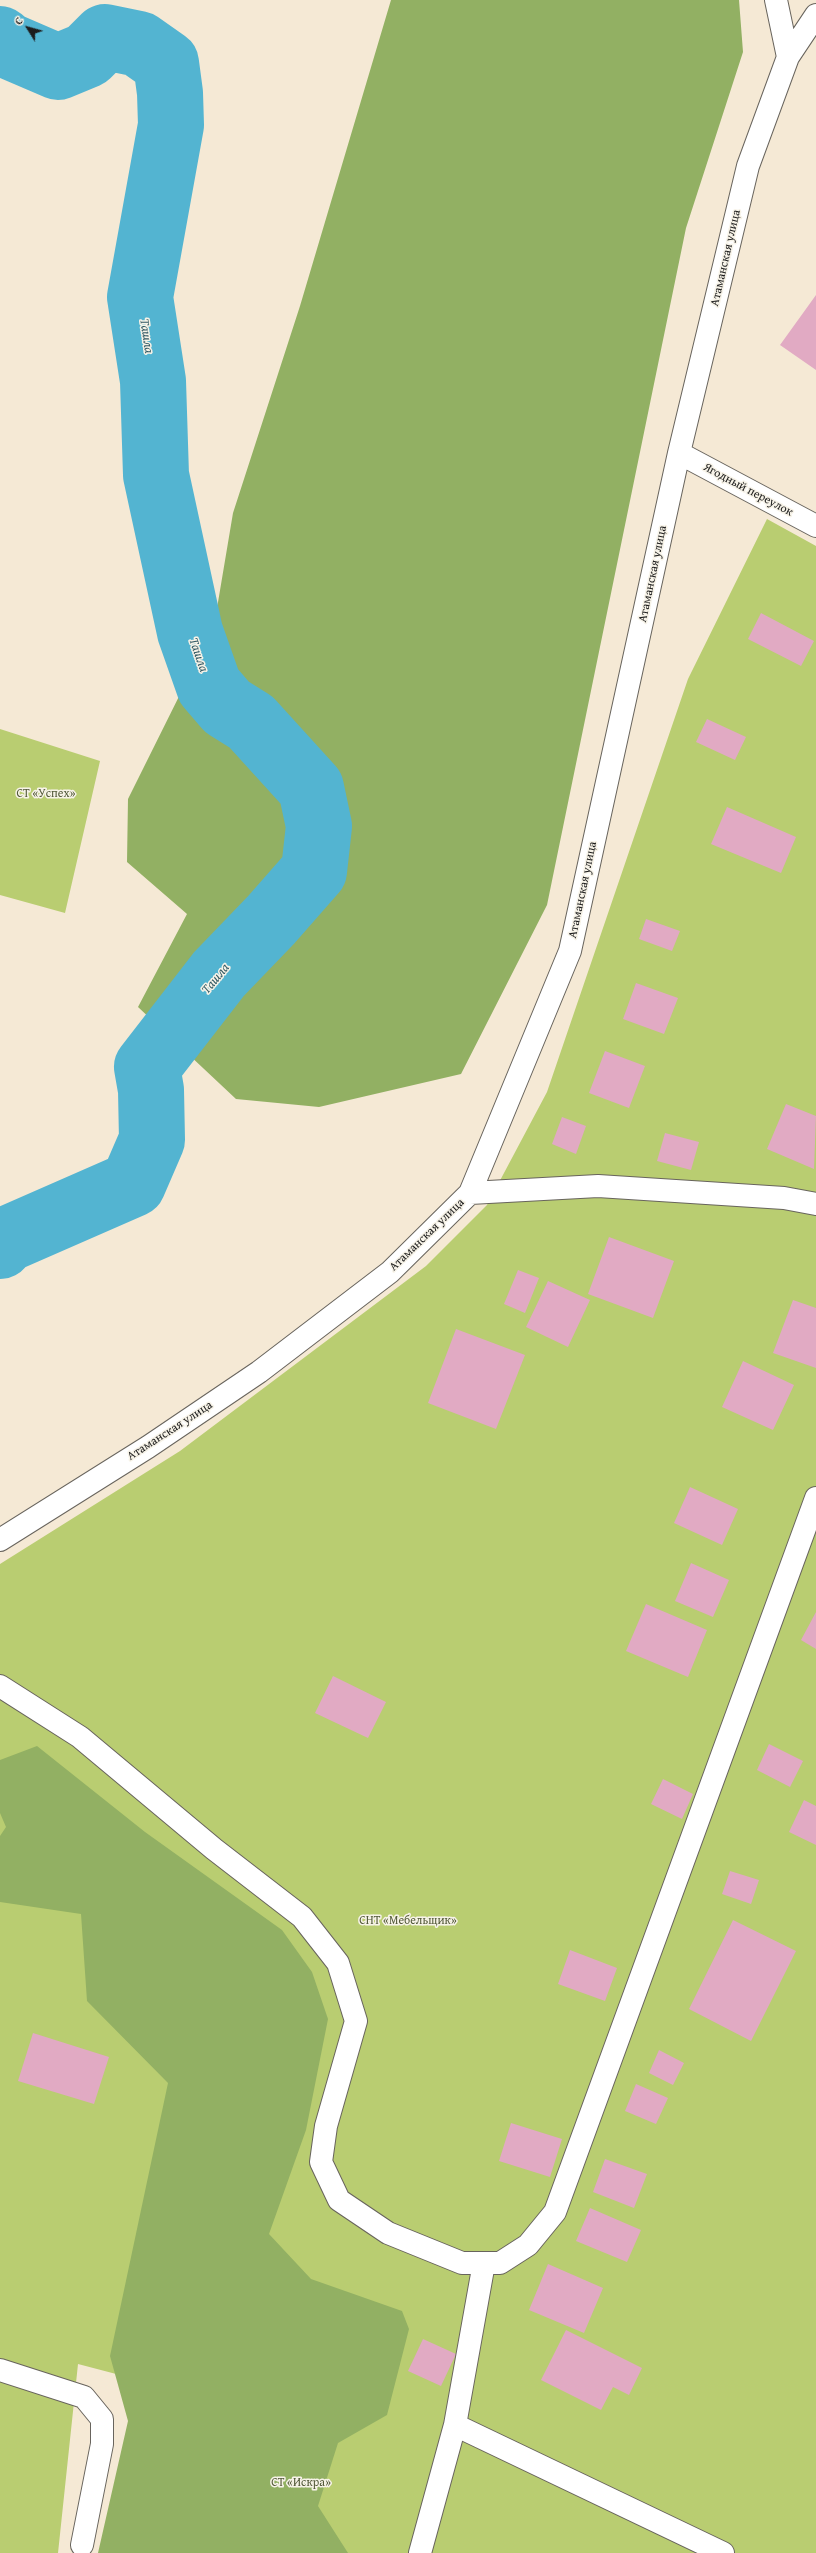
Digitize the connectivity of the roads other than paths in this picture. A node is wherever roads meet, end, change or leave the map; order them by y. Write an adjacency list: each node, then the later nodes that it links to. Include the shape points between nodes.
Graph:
1 (776, 0): 3 (street)
2 (816, 14): 3 (street, Атаманская улица)
3 (788, 57): 4 (street, Атаманская улица, via 748,166)
4 (679, 453): 5 (street, Ягодный переулок); 6 (street, Атаманская улица, via 570,950)
5 (816, 526)
6 (470, 1193): 7 (street, via 598,1186 784,1198); 9 (street, Атаманская улица, via 390,1272 258,1372 148,1447)
7 (816, 1204)
8 (816, 1498): 11 (street, via 554,2212 528,2245 500,2263)
9 (0, 1540)
10 (0, 1686): 11 (street, via 80,1737 214,1849 302,1917 338,1963 356,2021 326,2126 321,2162 339,2200 388,2233 462,2263)
11 (484, 2263): 13 (street)
12 (0, 2370): 14 (street, via 84,2397 102,2419 102,2444)
13 (455, 2425): 15 (street); 16 (street)
14 (82, 2545)
15 (420, 2553)
16 (723, 2553)

